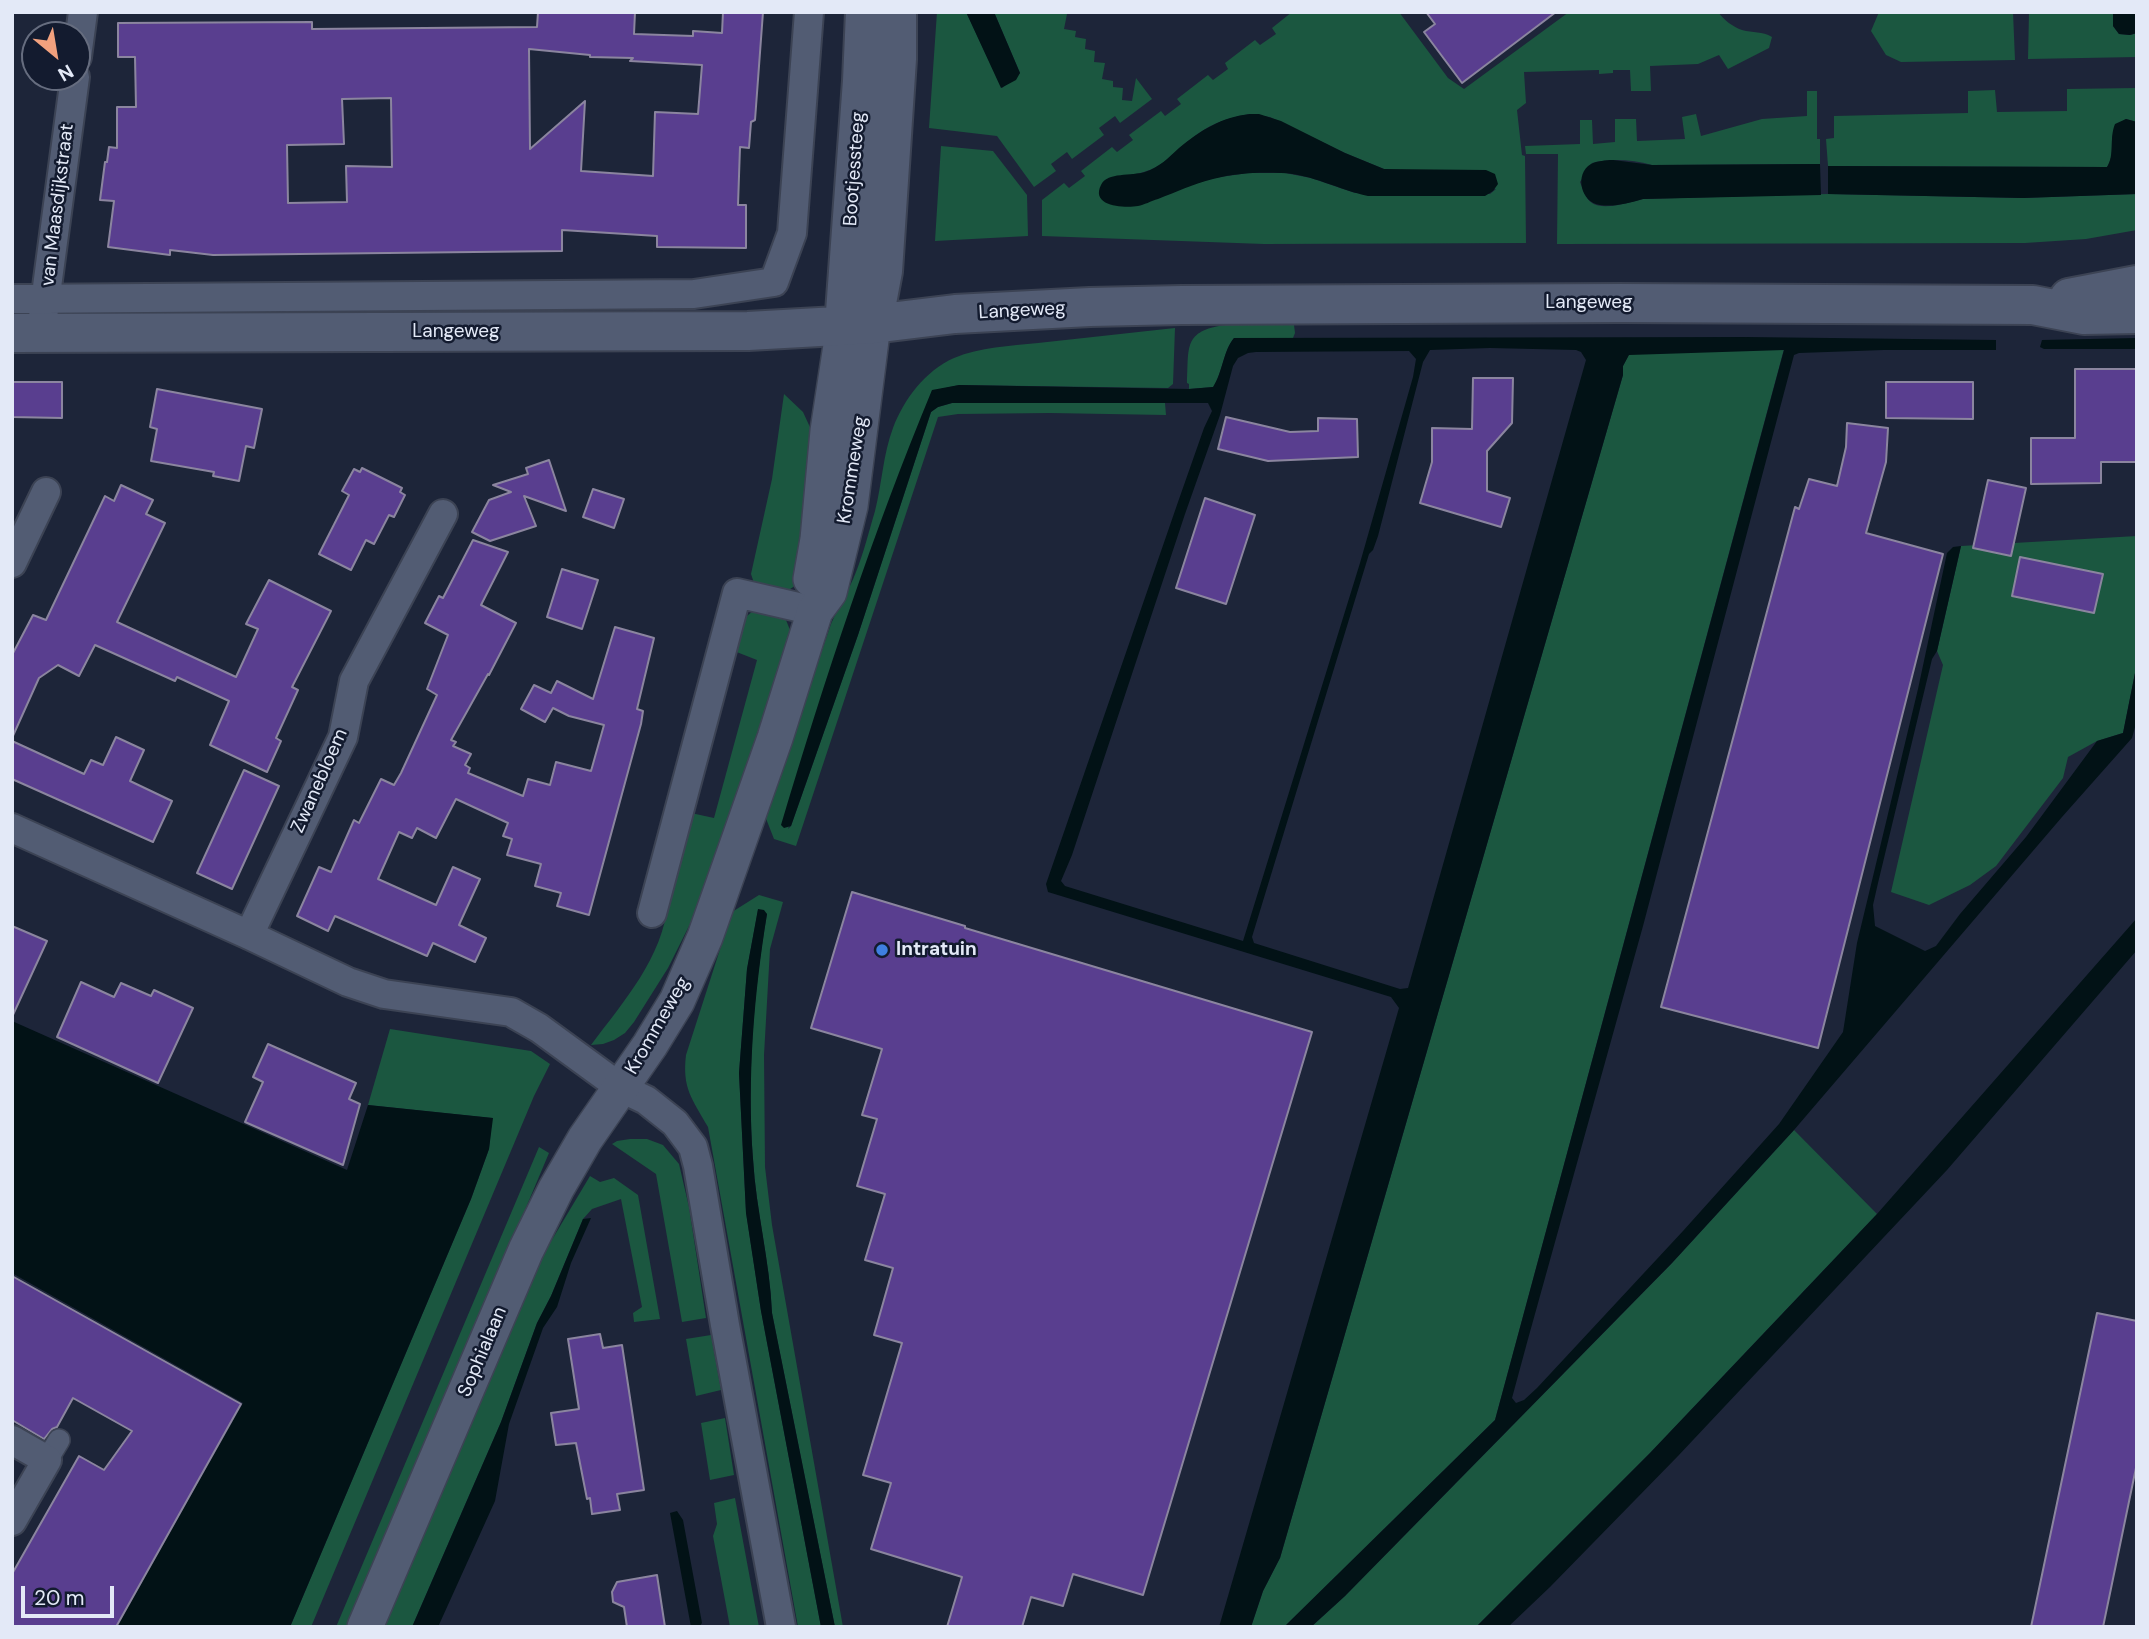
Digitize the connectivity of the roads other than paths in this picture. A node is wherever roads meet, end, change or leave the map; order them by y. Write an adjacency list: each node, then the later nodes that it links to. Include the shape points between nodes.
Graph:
1 (809, 12): 9 (street, Langeweg, via 792,233 774,282 694,294)
2 (865, 12): 10 (main road, Bootjessteeg)
3 (897, 12): 10 (main road, Bootjessteeg, via 883,271)
4 (73, 91): 9 (street, van Maasdijkstraat)
5 (2137, 285): 7 (main road, Langeweg)
6 (12, 299): 9 (street, Langeweg)
7 (2033, 305): 8 (main road, Langeweg, via 2084,315); 10 (main road, Langeweg, via 1182,305 955,314)
8 (2137, 314)
9 (33, 322): 10 (main road, Langeweg, via 748,331)
10 (859, 325): 14 (street, Krommeweg, via 828,431 810,585)
11 (46, 492): 13 (street)
12 (443, 513): 17 (street, Zwanebloem, via 354,681 343,737)
13 (12, 563)
14 (815, 611): 16 (street, via 737,593); 18 (street, Krommeweg, via 705,937 677,1001)
15 (12, 828): 17 (street)
16 (652, 913)
17 (249, 934): 18 (street, via 348,982 384,993 511,1012)
18 (621, 1088): 21 (street, Sophialaan, via 585,1139 526,1250); 22 (street, Krommeweg, via 646,1100 675,1123 692,1147 698,1166)
19 (12, 1440): 20 (street, via 53,1450)
20 (12, 1521)
21 (365, 1627)
22 (781, 1627)

